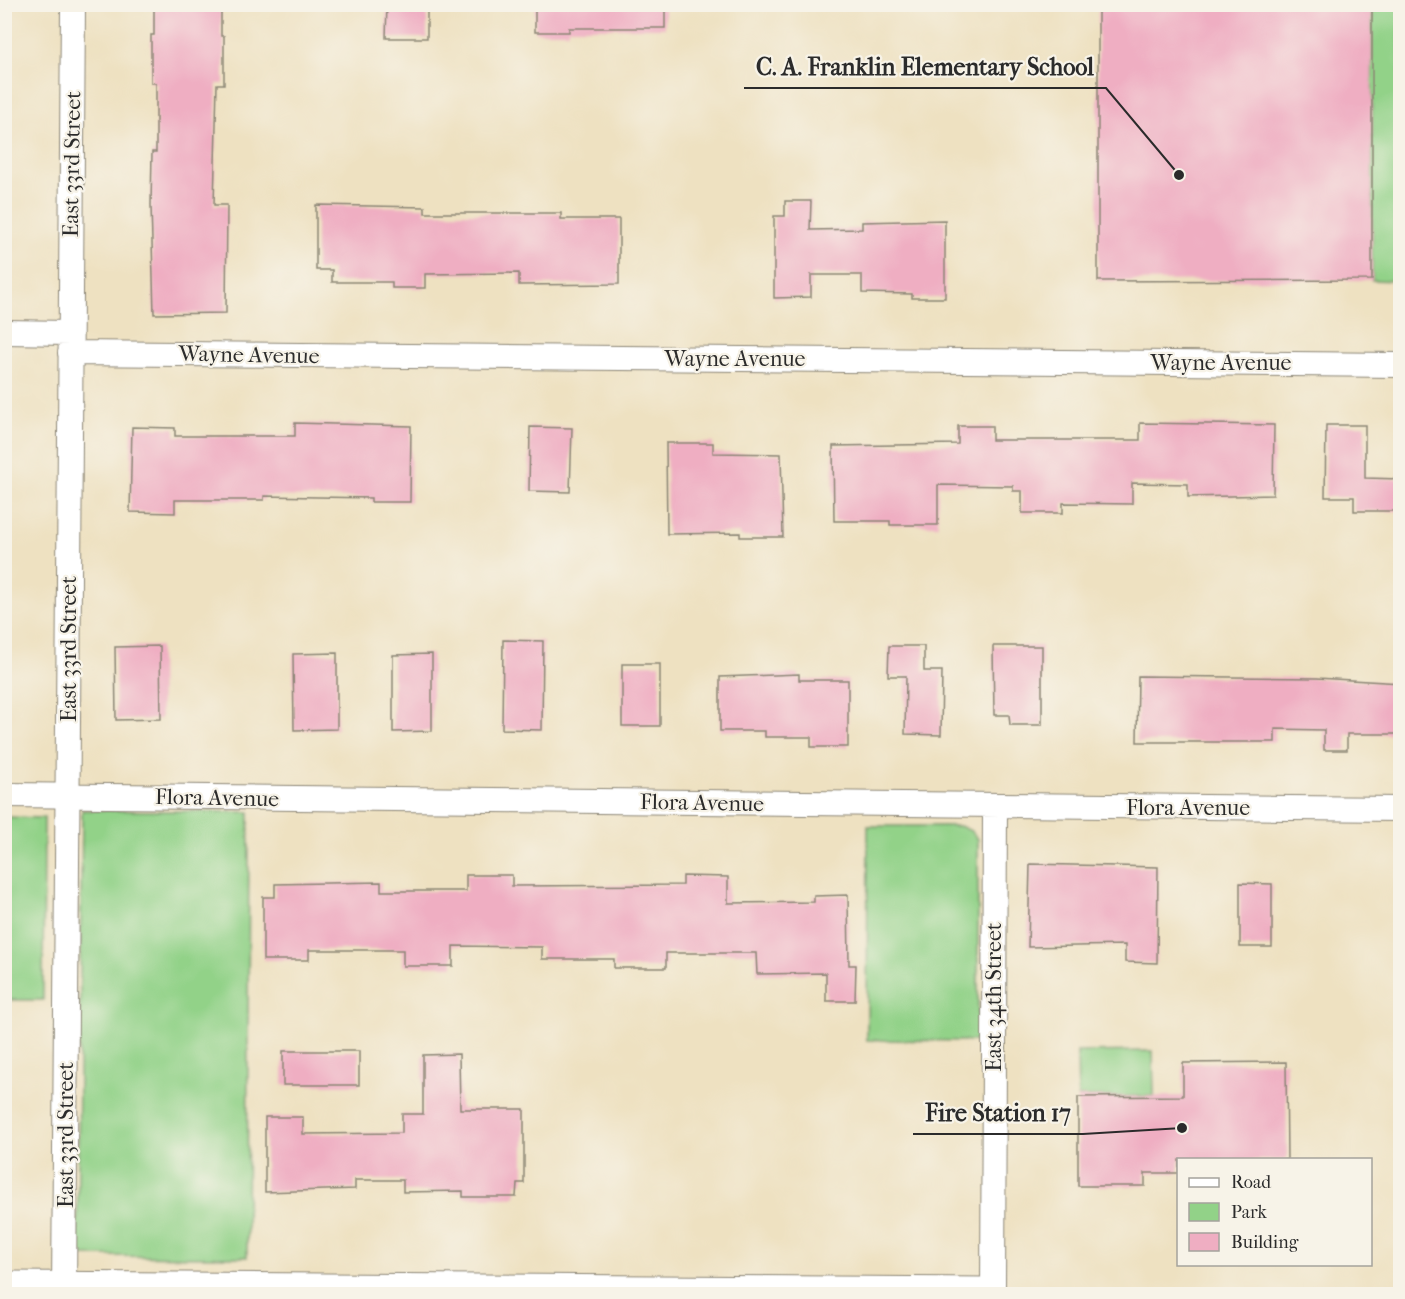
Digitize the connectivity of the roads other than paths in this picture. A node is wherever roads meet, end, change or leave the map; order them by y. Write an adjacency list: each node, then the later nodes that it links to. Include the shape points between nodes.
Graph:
1 (73, 4): 3 (street, East 33rd Street)
2 (4, 332): 3 (street, Wayne Avenue)
3 (70, 343): 4 (street, Wayne Avenue); 6 (street, East 33rd Street)
4 (1401, 365)
5 (4, 795): 6 (street, Flora Avenue)
6 (68, 796): 7 (street, Flora Avenue); 10 (street, East 33rd Street)
7 (995, 807): 8 (street, Flora Avenue); 12 (street, East 34th Street)
8 (1401, 809)
9 (4, 1288): 10 (main road)
10 (64, 1291): 11 (main road)
11 (987, 1294)
12 (993, 1294)

